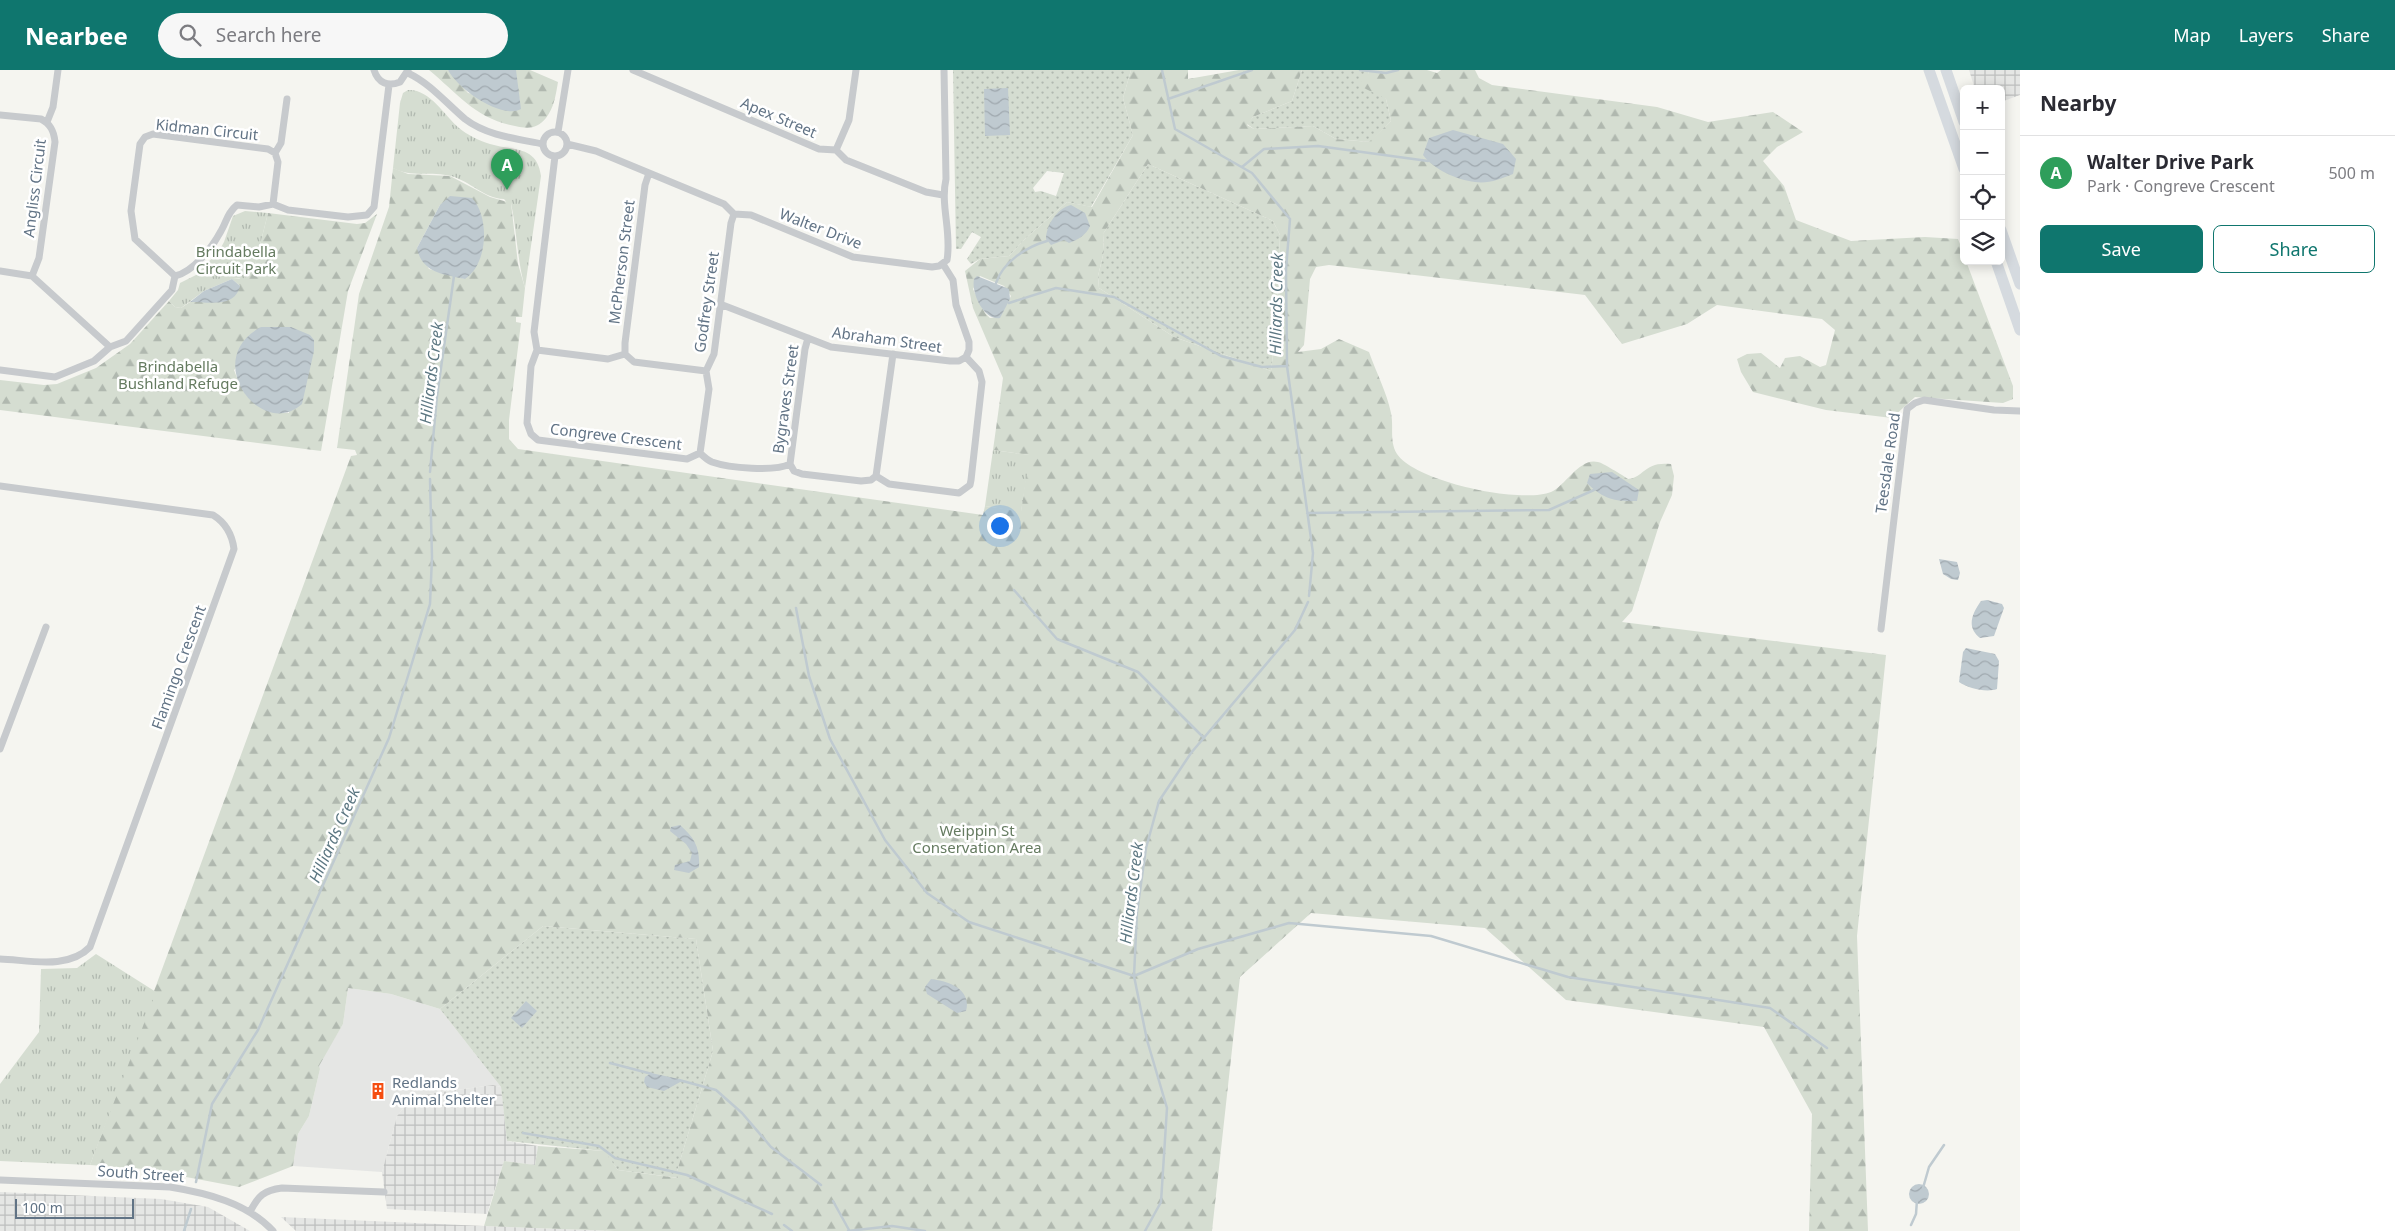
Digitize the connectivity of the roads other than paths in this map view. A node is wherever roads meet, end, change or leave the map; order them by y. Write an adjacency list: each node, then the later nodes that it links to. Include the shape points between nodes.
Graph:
1 (58, 70): 14 (street, via 53,107)
2 (374, 70): 10 (street, via 379,80)
3 (568, 70): 15 (street)
4 (633, 70): 18 (street, Apex Street, via 820,149)
5 (856, 70): 18 (street, via 849,120)
6 (944, 70): 23 (street, via 946,179)
7 (1929, 70): 21 (main road)
8 (1946, 70): 12 (main road)
9 (408, 72): 10 (street, via 400,82); 16 (street, via 423,80 470,122 493,133)
10 (389, 84): 24 (street, via 371,211 356,218 288,210)
11 (287, 99): 19 (street, Kidman Circuit, via 281,142)
12 (1960, 110)
13 (0, 115): 14 (street, Angliss Circuit)
14 (47, 122): 30 (street, Angliss Circuit, via 54,132 55,142 39,258)
15 (558, 132): 16 (street, via 549,134); 17 (street, via 565,137)
16 (543, 144): 20 (street, via 548,153)
17 (567, 144): 20 (street, via 565,152); 22 (street, Walter Drive, via 596,151)
18 (836, 150): 23 (street, Apex Street, via 851,162 926,192)
19 (275, 153): 24 (street, Kidman Circuit, via 278,162); 31 (street, Kidman Circuit, via 268,149 153,134 145,137 140,144 132,222 135,239)
20 (556, 156): 37 (street, Congreve Crescent, via 534,332)
21 (1960, 158)
22 (649, 173): 25 (street, Walter Drive, via 724,204); 38 (street, McPherson Street, via 645,184)
23 (943, 195): 27 (street, via 947,211 948,251)
24 (273, 204): 31 (street, via 237,205 216,240 187,273)
25 (734, 214): 27 (street, Walter Drive, via 752,215 853,257 932,267); 33 (street, Godfrey Street)
26 (2005, 241): 32 (main road)
27 (943, 264): 40 (street, via 953,280 956,305 969,342)
28 (1997, 265): 34 (main road)
29 (0, 271): 30 (street)
30 (32, 276): 36 (street)
31 (175, 276): 36 (street, via 172,290 126,341)
32 (2020, 284)
33 (720, 304): 35 (street, Abraham Street); 42 (street, Godfrey Street, via 714,354)
34 (2020, 330)
35 (808, 338): 39 (street, Abraham Street, via 832,347); 45 (street, Bygraves Street)
36 (110, 347): 41 (street, via 94,361 55,377)
37 (537, 350): 38 (street, via 608,359); 44 (street, Congreve Crescent, via 531,366 527,423 535,438 687,459)
38 (625, 354): 42 (street, via 634,362)
39 (893, 354): 40 (street, Abraham Street, via 950,361); 46 (street)
40 (966, 357): 46 (street, via 978,371 982,382 970,485 959,493 889,484)
41 (0, 370)
42 (706, 371): 44 (street, Godfrey Street, via 709,389)
43 (2018, 409): 49 (street, Teesdale Road, via 1994,410 1924,400 1908,409)
44 (700, 453): 45 (street, Congreve Crescent, via 718,463 773,470)
45 (790, 464): 46 (street, via 794,471 802,474 861,481)
46 (876, 476)
47 (0, 486): 51 (street, Flamingo Crescent, via 213,515 228,529 234,549 90,947 68,961)
48 (46, 627): 50 (street)
49 (1881, 629)
50 (0, 749)
51 (0, 959)
52 (0, 1180): 54 (street, South Street, via 170,1187 212,1195)
53 (384, 1192): 54 (street, via 268,1189 256,1199)
54 (250, 1212): 55 (street, South Street)
55 (273, 1231)

